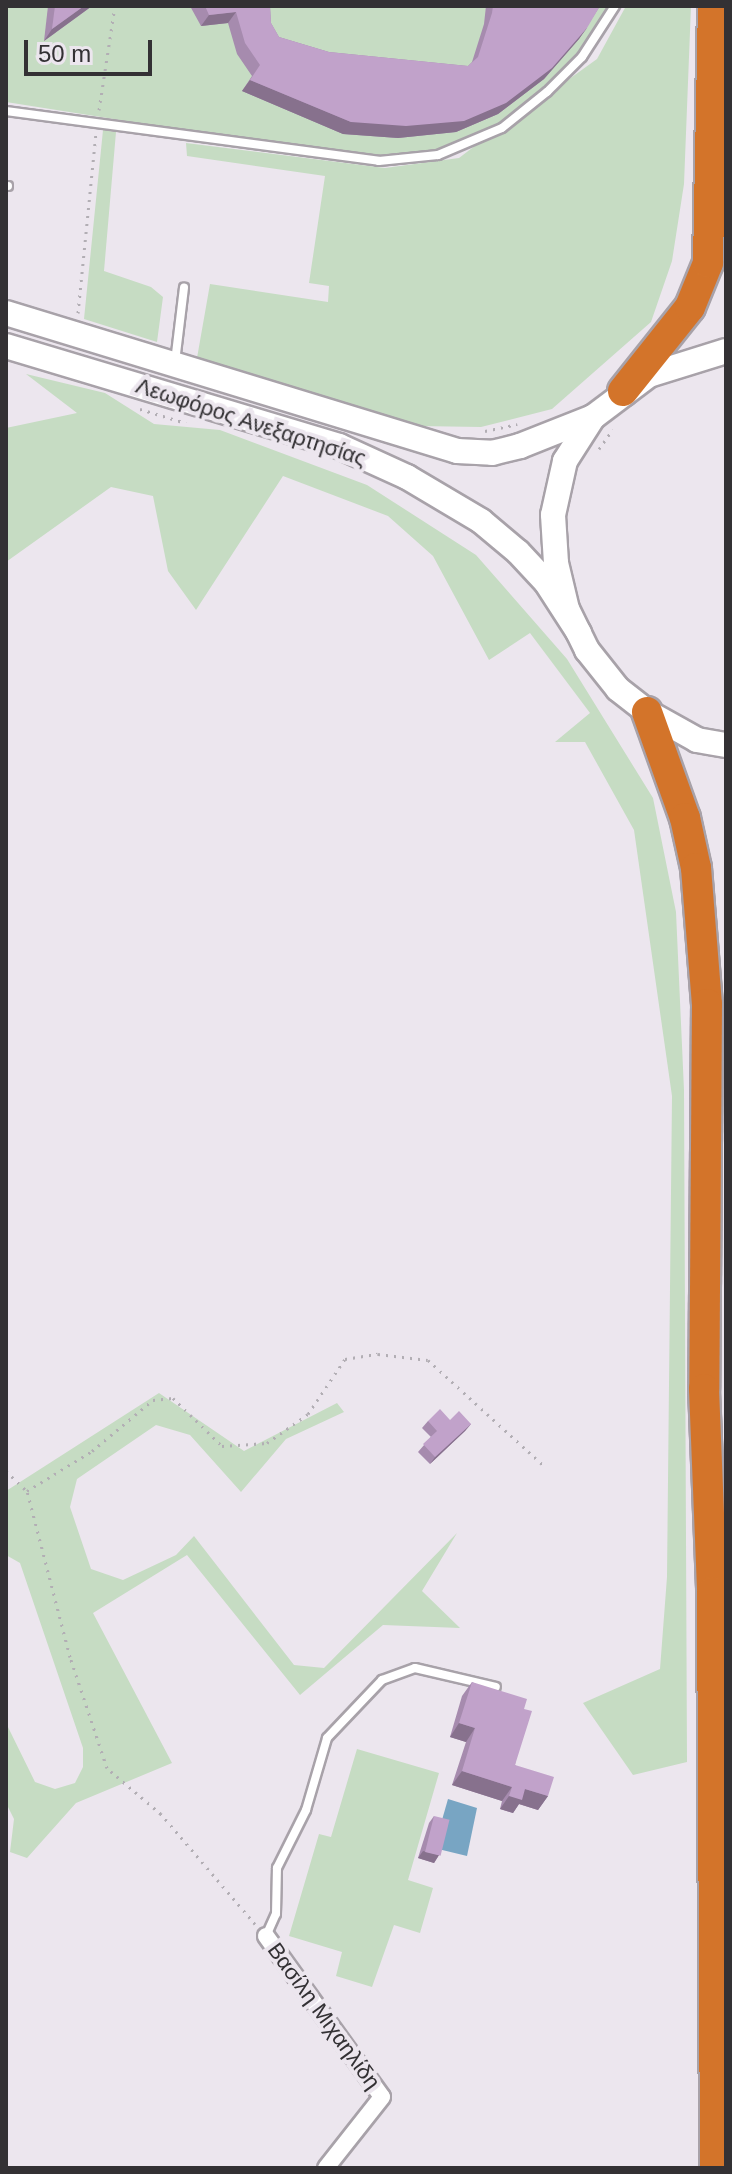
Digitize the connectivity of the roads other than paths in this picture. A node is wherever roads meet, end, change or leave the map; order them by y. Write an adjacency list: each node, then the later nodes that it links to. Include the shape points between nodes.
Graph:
1 (615, 6): 3 (lane, via 582,57 547,92 502,128 438,155 379,161)
2 (713, 6): 9 (highway, via 708,263 690,307)
3 (6, 111)
4 (184, 288): 8 (lane)
5 (6, 313): 8 (main road, Λεωφόρος Ανεξαρτησίας)
6 (6, 346): 11 (main road, Λεωφόρος Ανεξαρτησίας, via 339,446 407,477 481,521 518,552 546,582)
7 (726, 351): 9 (main road, via 684,361)
8 (175, 362): 10 (main road, Λεωφόρος Ανεξαρτησίας, via 457,451 492,453)
9 (623, 391): 10 (main road)
10 (604, 421): 11 (main road, via 565,461 553,515 556,563)
11 (579, 633): 12 (main road, via 618,689)
12 (647, 712): 13 (main road, via 675,729); 17 (highway, via 688,830 703,916 707,990 704,1389 712,1592)
13 (726, 745)
14 (496, 1687): 15 (lane, via 415,1668 382,1680 327,1738 306,1810 277,1868 276,1914)
15 (266, 1936): 16 (street, Βασίλη Μιχαηλίδη, via 382,2097)
16 (326, 2168)
17 (715, 2168)

